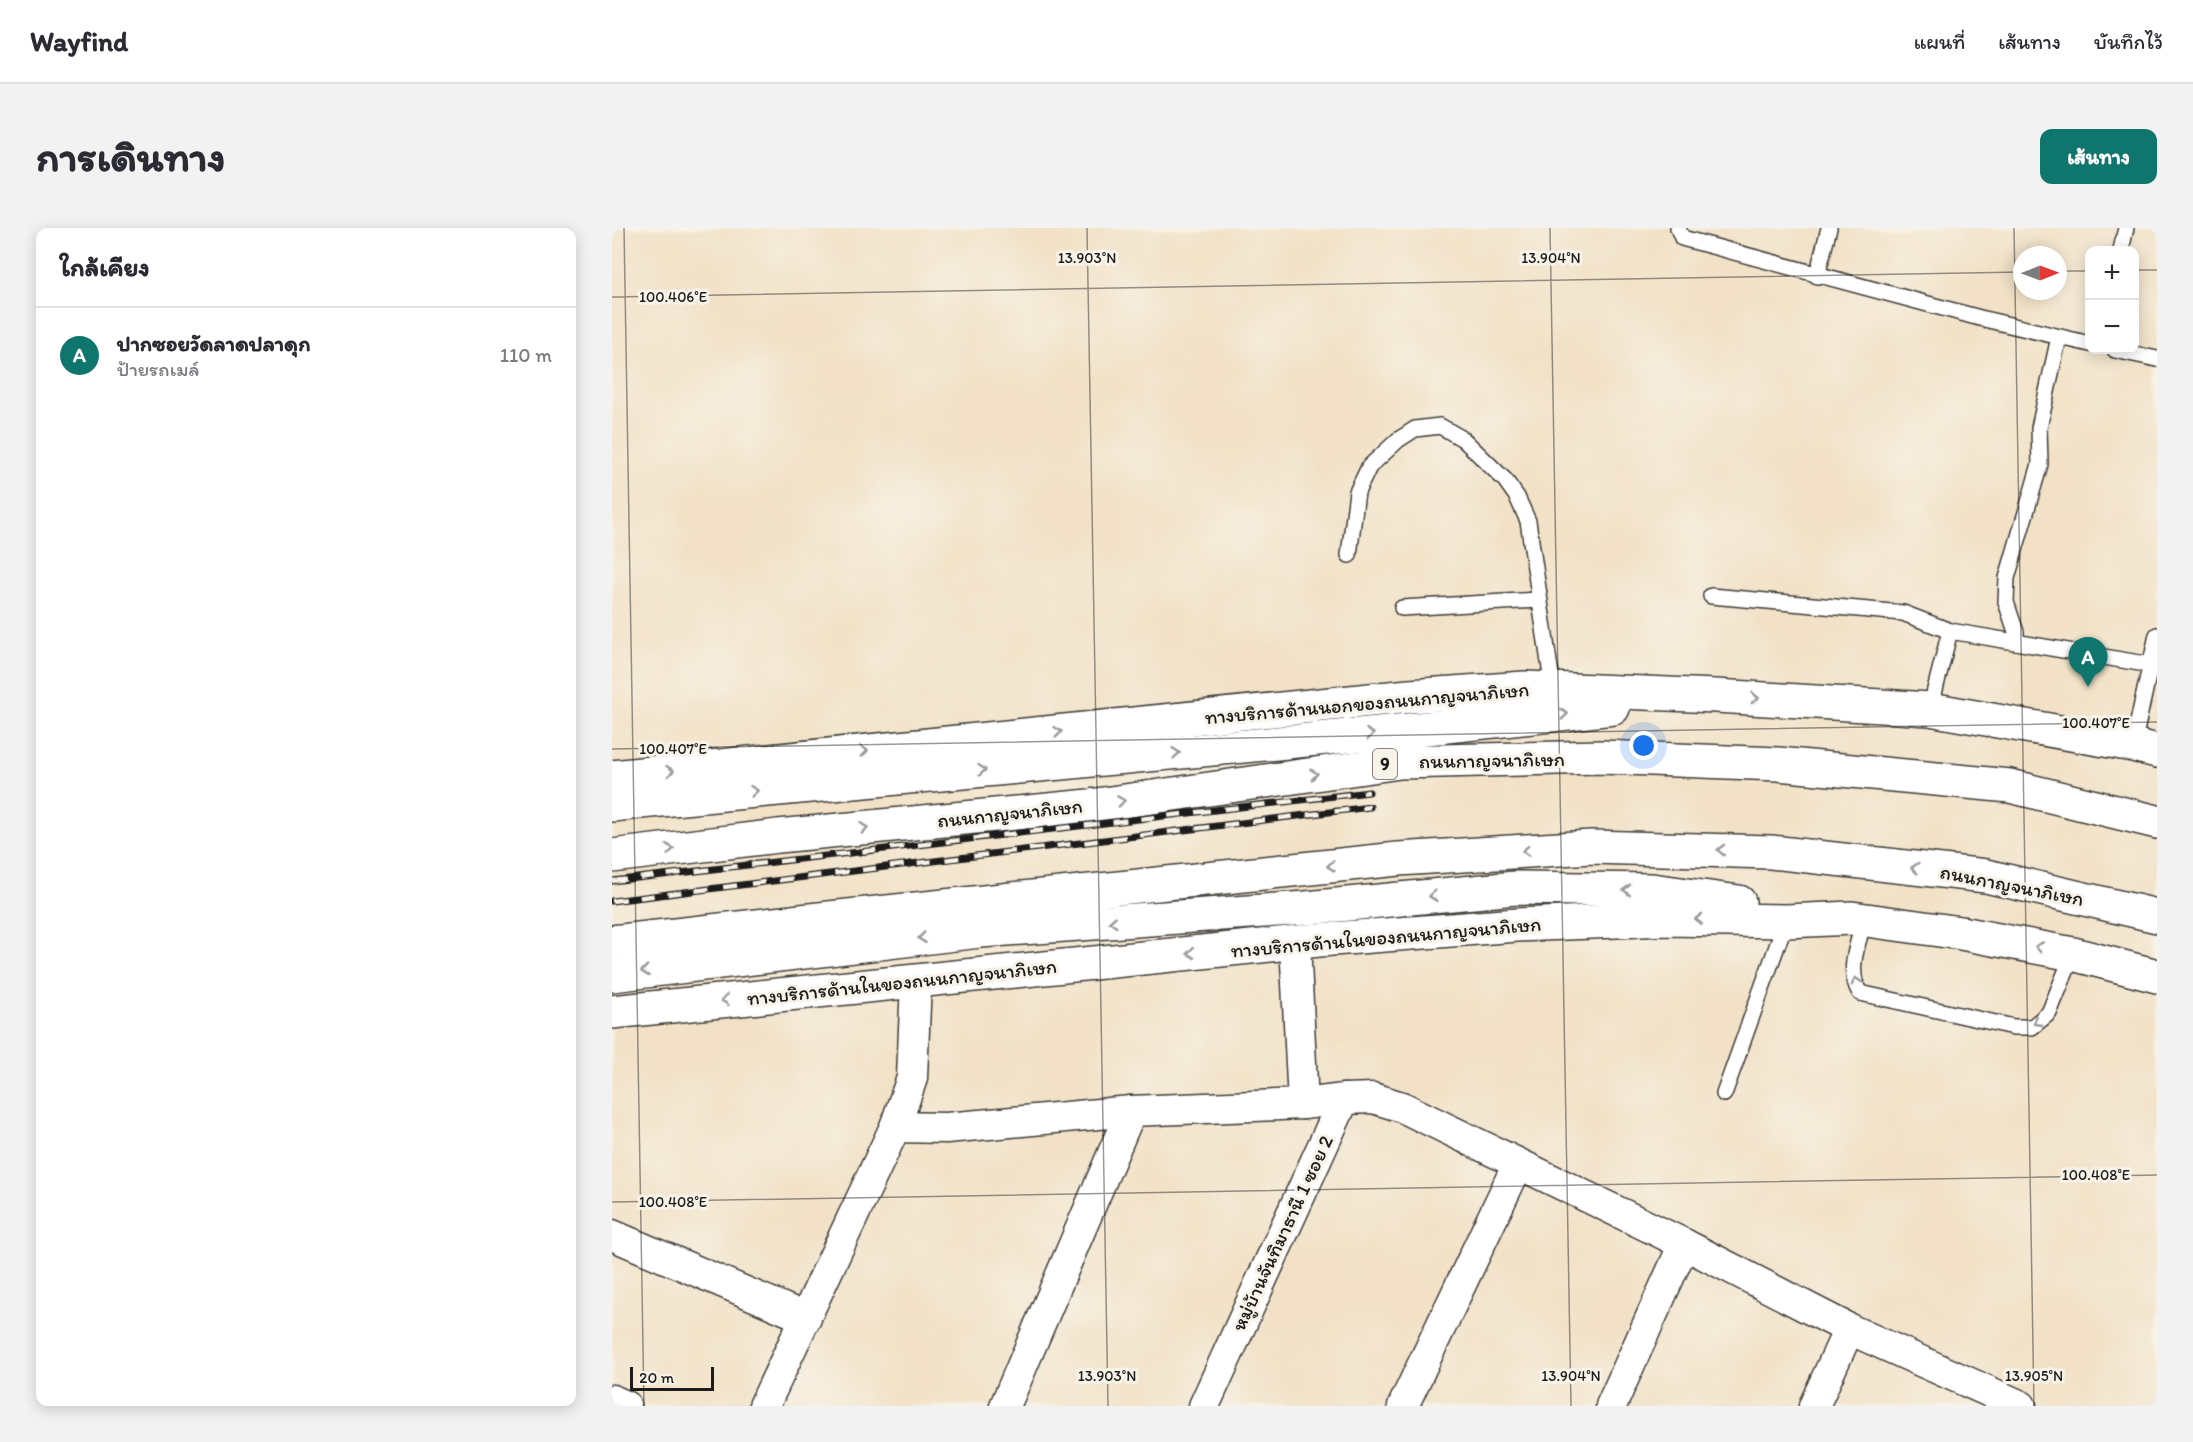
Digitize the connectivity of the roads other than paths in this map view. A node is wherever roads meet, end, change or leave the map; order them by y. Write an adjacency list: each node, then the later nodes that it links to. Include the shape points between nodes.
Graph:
1 (1678, 228): 5 (lane, via 1682,238)
2 (1829, 228): 5 (lane)
3 (2126, 228): 4 (lane)
4 (2122, 246)
5 (1816, 276): 6 (lane)
6 (2059, 337): 7 (lane); 16 (lane, via 2039,428 2040,464 2007,578 2006,602)
7 (2085, 343)
8 (2134, 354): 9 (lane)
9 (2157, 359)
10 (1349, 555): 12 (lane, via 1357,492 1369,467 1415,429 1440,426 1463,439 1517,497 1528,521)
11 (1711, 596): 14 (lane, via 1903,613)
12 (1539, 600): 13 (lane); 18 (lane)
13 (1402, 608)
14 (1950, 631): 16 (lane); 20 (lane)
15 (2157, 635): 17 (lane)
16 (2016, 642): 17 (lane)
17 (2154, 665): 21 (lane)
18 (1553, 689): 19 (main road, ทางบริการด้านนอกของถนนกาญจนาภิเษก); 22 (main road, ทางบริการด้านนอกของถนนกาญจนาภิเษก, one-way to 18, via 1409,696)
19 (1716, 696): 20 (main road, ทางบริการด้านนอกของถนนกาญจนาภิเษก, one-way to 20); 23 (main road, one-way to 19, via 1286,743)
20 (1930, 710): 21 (main road, ทางบริการด้านนอกของถนนกาญจนาภิเษก)
21 (2145, 748)
22 (612, 777)
23 (612, 805)
24 (2157, 822): 25 (main road, ถนนกาญจนาภิเษก / 9, one-way to 24, via 1089,806 1400,762 1601,757 1778,764 2010,786)
25 (612, 856)
26 (2157, 916): 29 (main road, ถนนกาญจนาภิเษก, one-way to 29, via 1986,876 1771,852 1591,847 1398,859)
27 (1858, 919): 28 (main road, ทางบริการด้านในของถนนกาญจนาภิเษก); 31 (main road, ทางบริการด้านในของถนนกาญจนาภิเษก, one-way to 27); 31 (lane, one-way to 27, via 2049,1013 2032,1027 2014,1027 1860,993 1853,981); 32 (main road, one-way to 32, via 1652,890 1515,888 980,932)
28 (1786, 921): 30 (main road, ทางบริการด้านในของถนนกาญจนาภิเษก, one-way to 30, via 1666,919 1528,924); 36 (lane)
29 (612, 942)
30 (1295, 943): 34 (main road, ทางบริการด้านในของถนนกาญจนาภิเษก, one-way to 34); 38 (street)
31 (2073, 954): 33 (main road, ทางบริการด้านในของถนนกาญจนาภิเษก)
32 (612, 975)
33 (2157, 976)
34 (916, 981): 35 (main road, ทางบริการด้านในของถนนกาญจนาภิเษก, one-way to 35); 40 (street, via 912,1078)
35 (612, 1012)
36 (1724, 1094)
37 (1344, 1099): 38 (street); 41 (street, via 1373,1098 1402,1107); 51 (street, หมู่บ้านจันทิมาธานี 1 ซอย 2)
38 (1303, 1104): 39 (street)
39 (1131, 1111): 40 (street, via 946,1128); 50 (street)
40 (895, 1127): 44 (street)
41 (1518, 1164): 43 (street); 52 (street)
42 (612, 1236): 44 (street)
43 (1684, 1244): 45 (street); 53 (street)
44 (806, 1318): 49 (street)
45 (1849, 1329): 47 (street); 54 (street)
46 (612, 1400): 48 (street)
47 (2016, 1405)
48 (626, 1406)
49 (764, 1406)
50 (1005, 1406)
51 (1204, 1406)
52 (1403, 1406)
53 (1611, 1406)
54 (1814, 1406)

